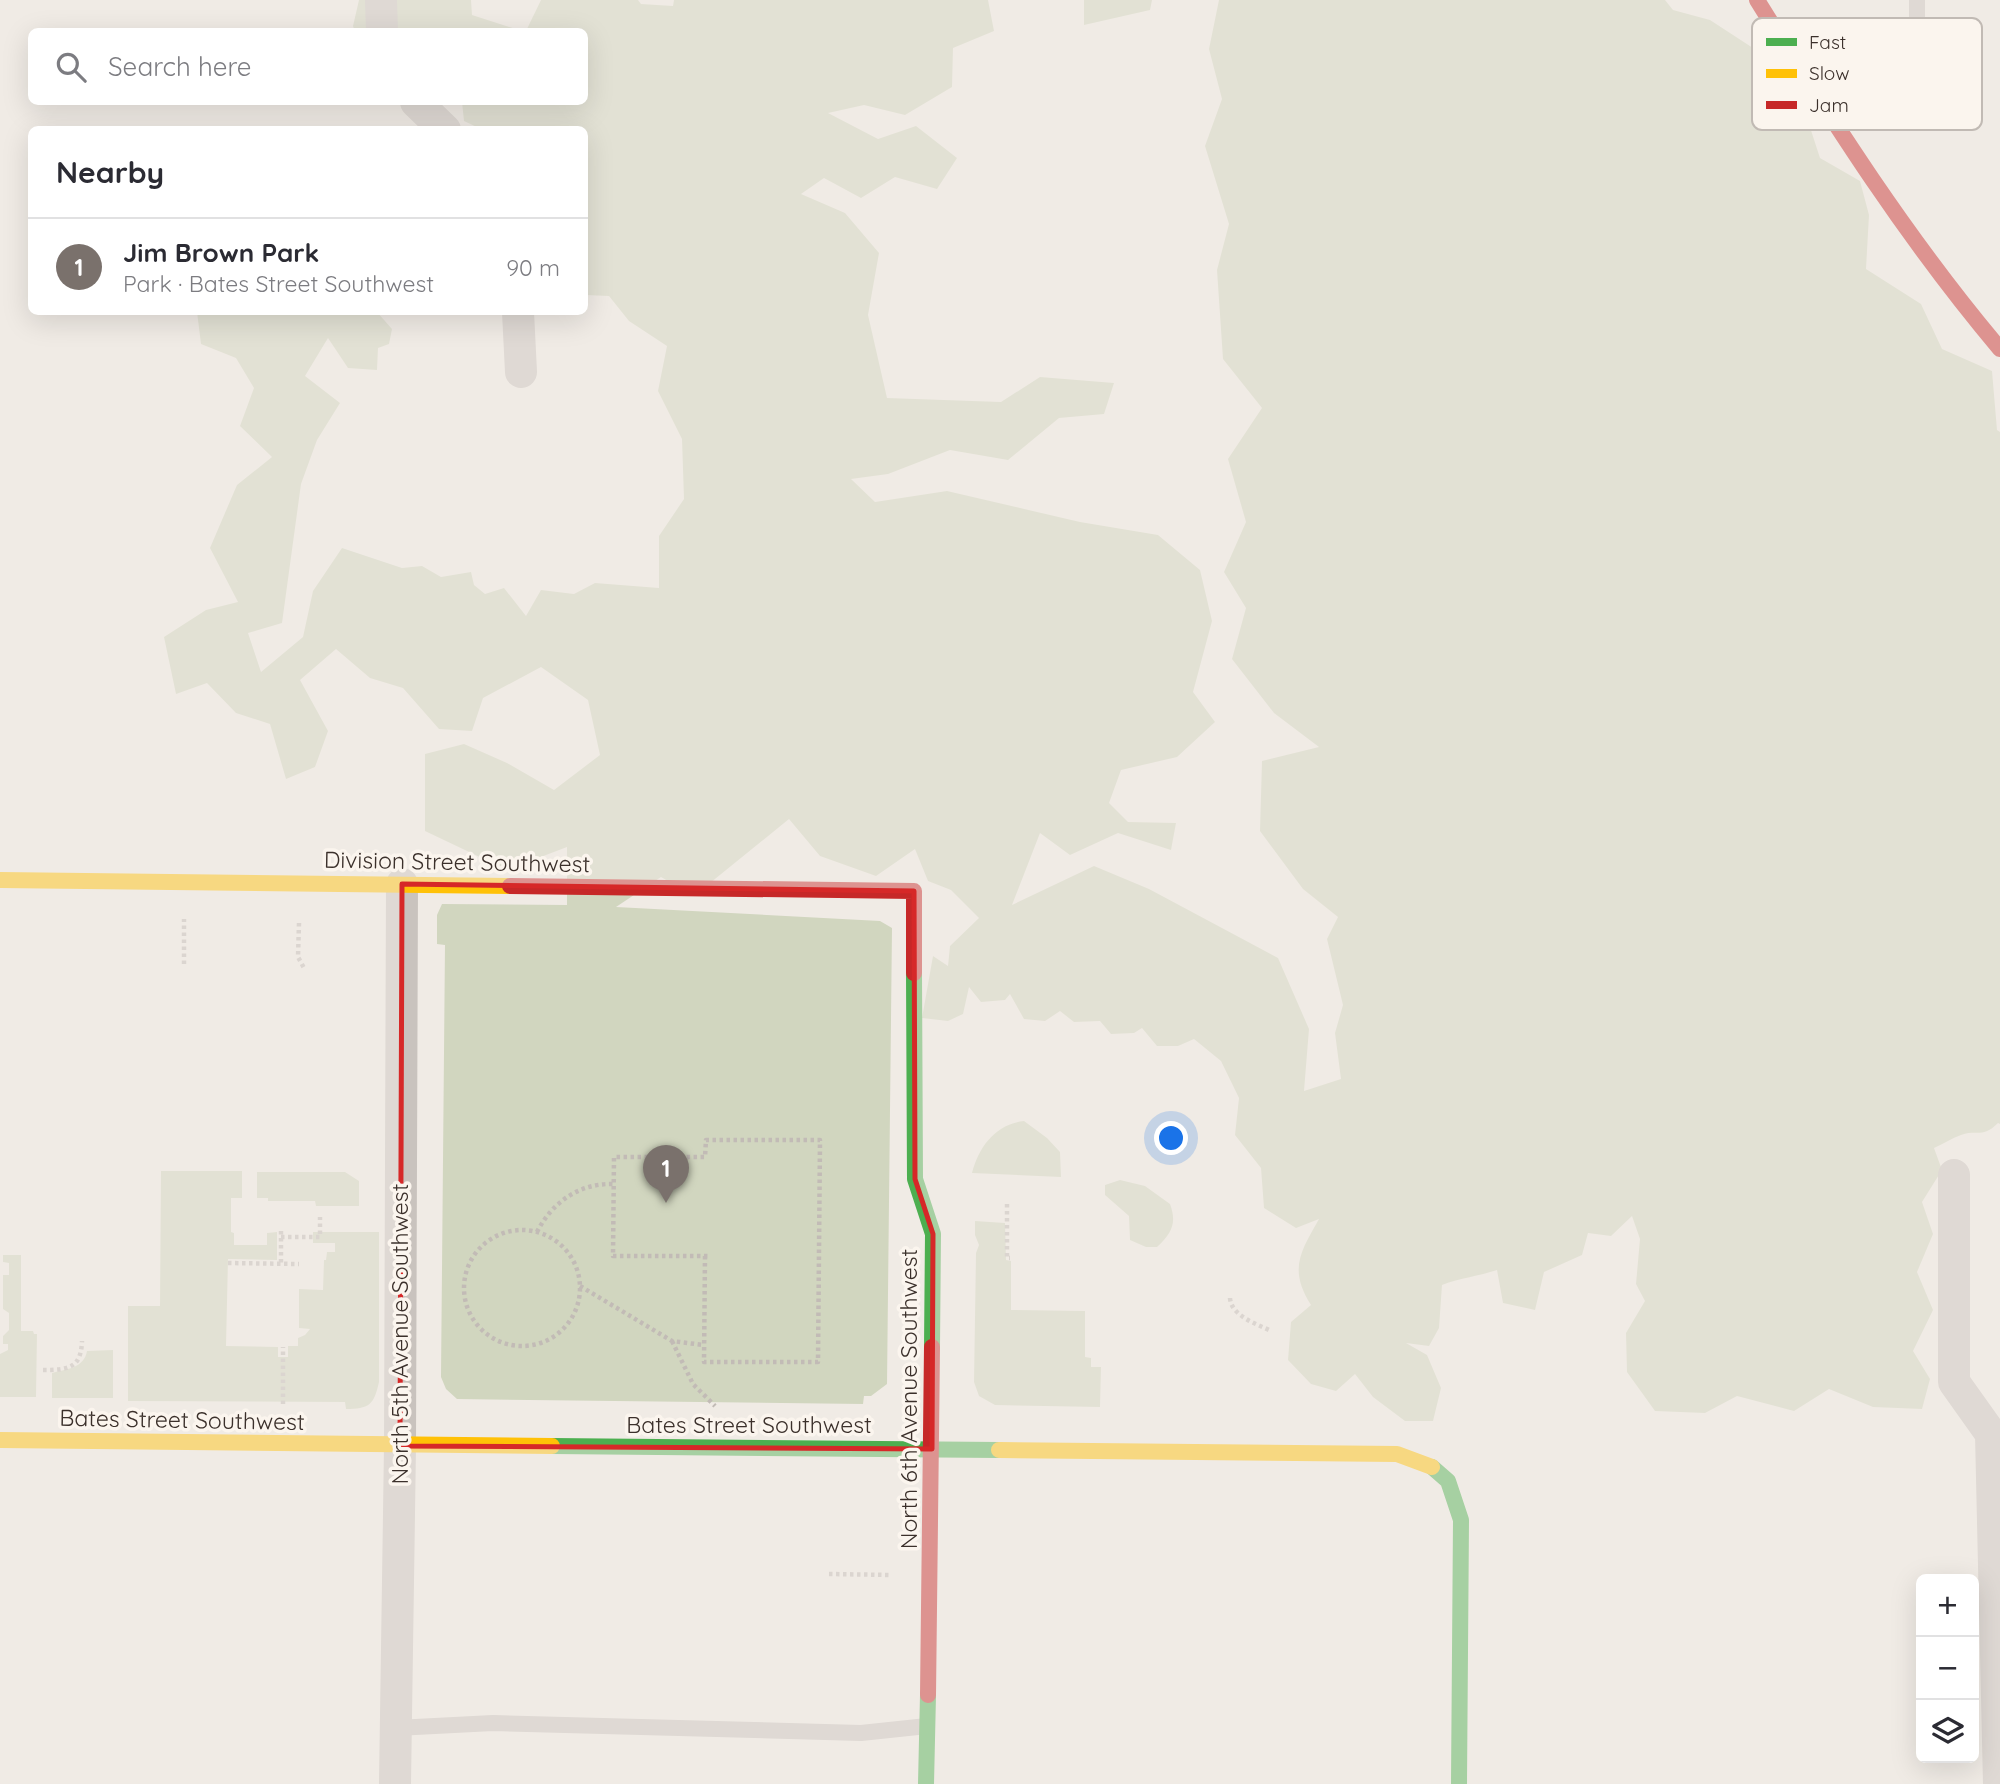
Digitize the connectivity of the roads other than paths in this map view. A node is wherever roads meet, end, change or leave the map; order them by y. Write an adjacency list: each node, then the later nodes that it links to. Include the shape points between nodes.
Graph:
1 (381, 0): 6 (street)
2 (1757, 0): 4 (street)
3 (1917, 0): 5 (lane)
4 (1768, 18)
5 (1917, 18)
6 (382, 28)
7 (419, 105): 8 (street)
8 (441, 126)
9 (1838, 130): 11 (street, via 1958,301)
10 (518, 315): 12 (street)
11 (2000, 349)
12 (521, 372)
13 (0, 880): 14 (street, Division Street Southwest)
14 (402, 884): 15 (street, Division Street Southwest); 18 (street, North 5th Avenue Southwest)
15 (914, 891): 19 (street, North 6th Avenue Southwest, via 915,1179 933,1234)
16 (1954, 1175): 25 (street, via 1954,1382 1991,1434)
17 (0, 1440): 18 (street, Bates Street Southwest)
18 (401, 1446): 19 (street, Bates Street Southwest); 21 (street, North 5th Avenue Southwest)
19 (932, 1449): 20 (street, North 6th Avenue Southwest); 24 (street, Bates Street Southwest, via 1397,1454 1437,1468 1451,1482 1461,1520)
20 (927, 1727): 21 (lane, via 862,1732 493,1723); 23 (street, North 6th Avenue Southwest)
21 (396, 1728): 22 (street, North 5th Avenue Southwest)
22 (395, 1784)
23 (926, 1784)
24 (1459, 1784)
25 (1999, 1784)

